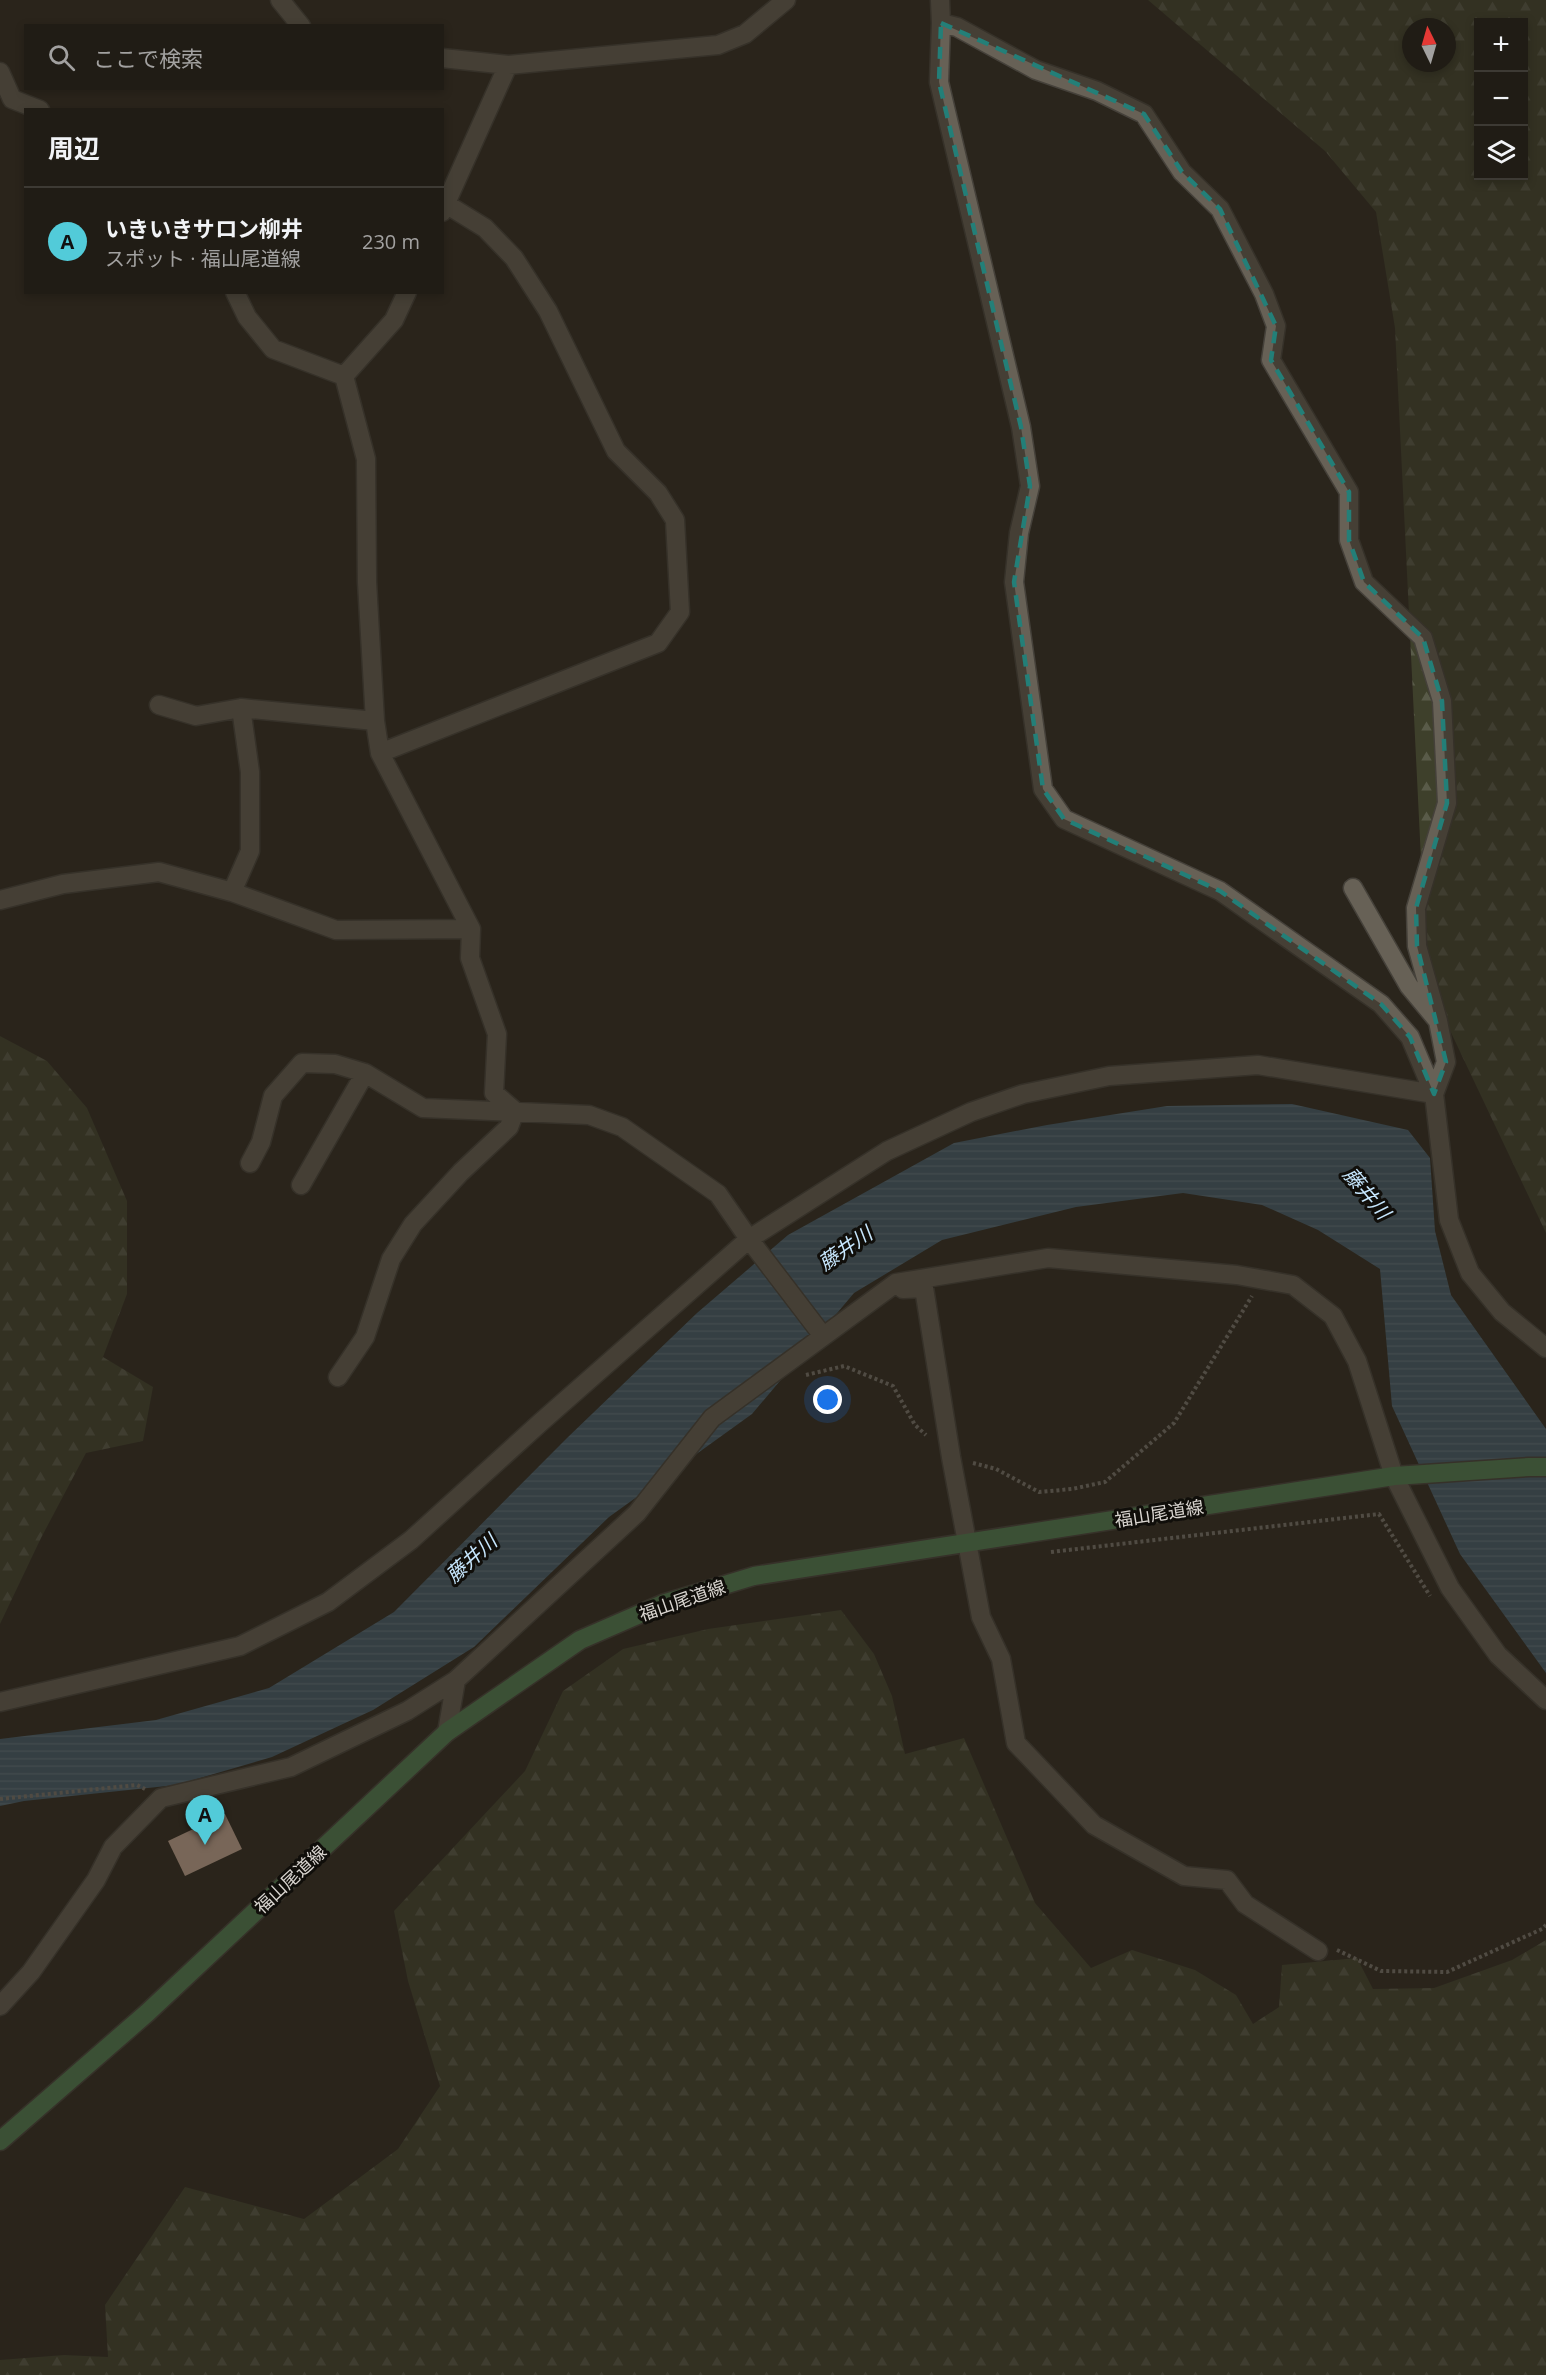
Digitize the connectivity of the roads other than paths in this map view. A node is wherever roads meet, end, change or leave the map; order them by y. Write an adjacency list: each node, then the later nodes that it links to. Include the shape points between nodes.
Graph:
1 (280, 0): 5 (street)
2 (786, 0): 7 (street, via 745,34 718,45)
3 (940, 0): 4 (street)
4 (941, 23): 23 (street, via 957,27 1036,70 1097,91 1144,114 1182,172 1220,209 1264,294 1276,326 1272,360 1350,492 1349,540 1364,582 1423,638 1442,701 1447,803 1416,908 1417,946); 25 (street, via 939,81 1021,426 1030,486 1019,533 1014,582 1043,789 1064,819 1220,891 1381,1004 1410,1037)
5 (299, 24)
6 (444, 58): 7 (street)
7 (508, 65): 11 (street)
8 (0, 72): 9 (street)
9 (6, 101): 10 (street)
10 (32, 108)
11 (444, 208): 18 (street, via 485,228 514,258 548,311 616,451 658,493 675,520 680,612 657,643)
12 (236, 294): 14 (street, via 247,317 273,349)
13 (406, 294): 14 (street, via 394,320)
14 (344, 376): 17 (street, via 366,459 367,582)
15 (159, 705): 16 (street, via 196,716)
16 (241, 708): 17 (street); 20 (street, via 250,772 250,851)
17 (375, 721): 18 (street)
18 (380, 753): 22 (street)
19 (1353, 888): 23 (street, via 1409,986)
20 (232, 892): 21 (street, via 159,872 63,884); 22 (street, via 336,930)
21 (0, 900)
22 (471, 929): 26 (street, via 470,958 497,1034 494,1093)
23 (1438, 1021): 25 (street, via 1446,1062)
24 (365, 1073): 26 (street, via 423,1108); 27 (street, via 335,1064 302,1063 273,1096 261,1142); 28 (street)
25 (1434, 1094): 29 (street, via 1258,1065 1109,1076 1023,1094 971,1112 887,1151); 32 (street, via 1449,1220 1470,1273 1502,1312)
26 (515, 1111): 29 (street, via 589,1115 622,1127 718,1194); 33 (street, via 509,1126 413,1224 391,1259 365,1337)
27 (250, 1163)
28 (301, 1185)
29 (748, 1239): 31 (street); 39 (street, via 411,1540 328,1602 240,1646)
30 (896, 1283): 31 (street); 35 (street, via 1048,1258 1237,1275 1293,1286 1333,1316 1357,1361); 36 (street, via 899,1289 924,1288)
31 (823, 1336): 37 (street, via 712,1418 637,1513)
32 (1545, 1347)
33 (338, 1377)
34 (1546, 1467): 35 (main road, 福山尾道線)
35 (1402, 1476): 36 (main road, 福山尾道線); 38 (street, via 1450,1588 1498,1655)
36 (967, 1542): 40 (main road, 福山尾道線, via 754,1576 665,1603 580,1640); 41 (street, via 981,1617 1001,1659 1016,1743 1094,1825 1184,1876 1227,1880 1245,1904)
37 (456, 1680): 40 (street); 42 (street, via 407,1711 291,1767 161,1798 113,1847 96,1880 31,1972)
38 (1546, 1700)
39 (0, 1702)
40 (447, 1732): 43 (main road, 福山尾道線, via 147,2013)
41 (1318, 1951)
42 (0, 2006)
43 (0, 2140)

